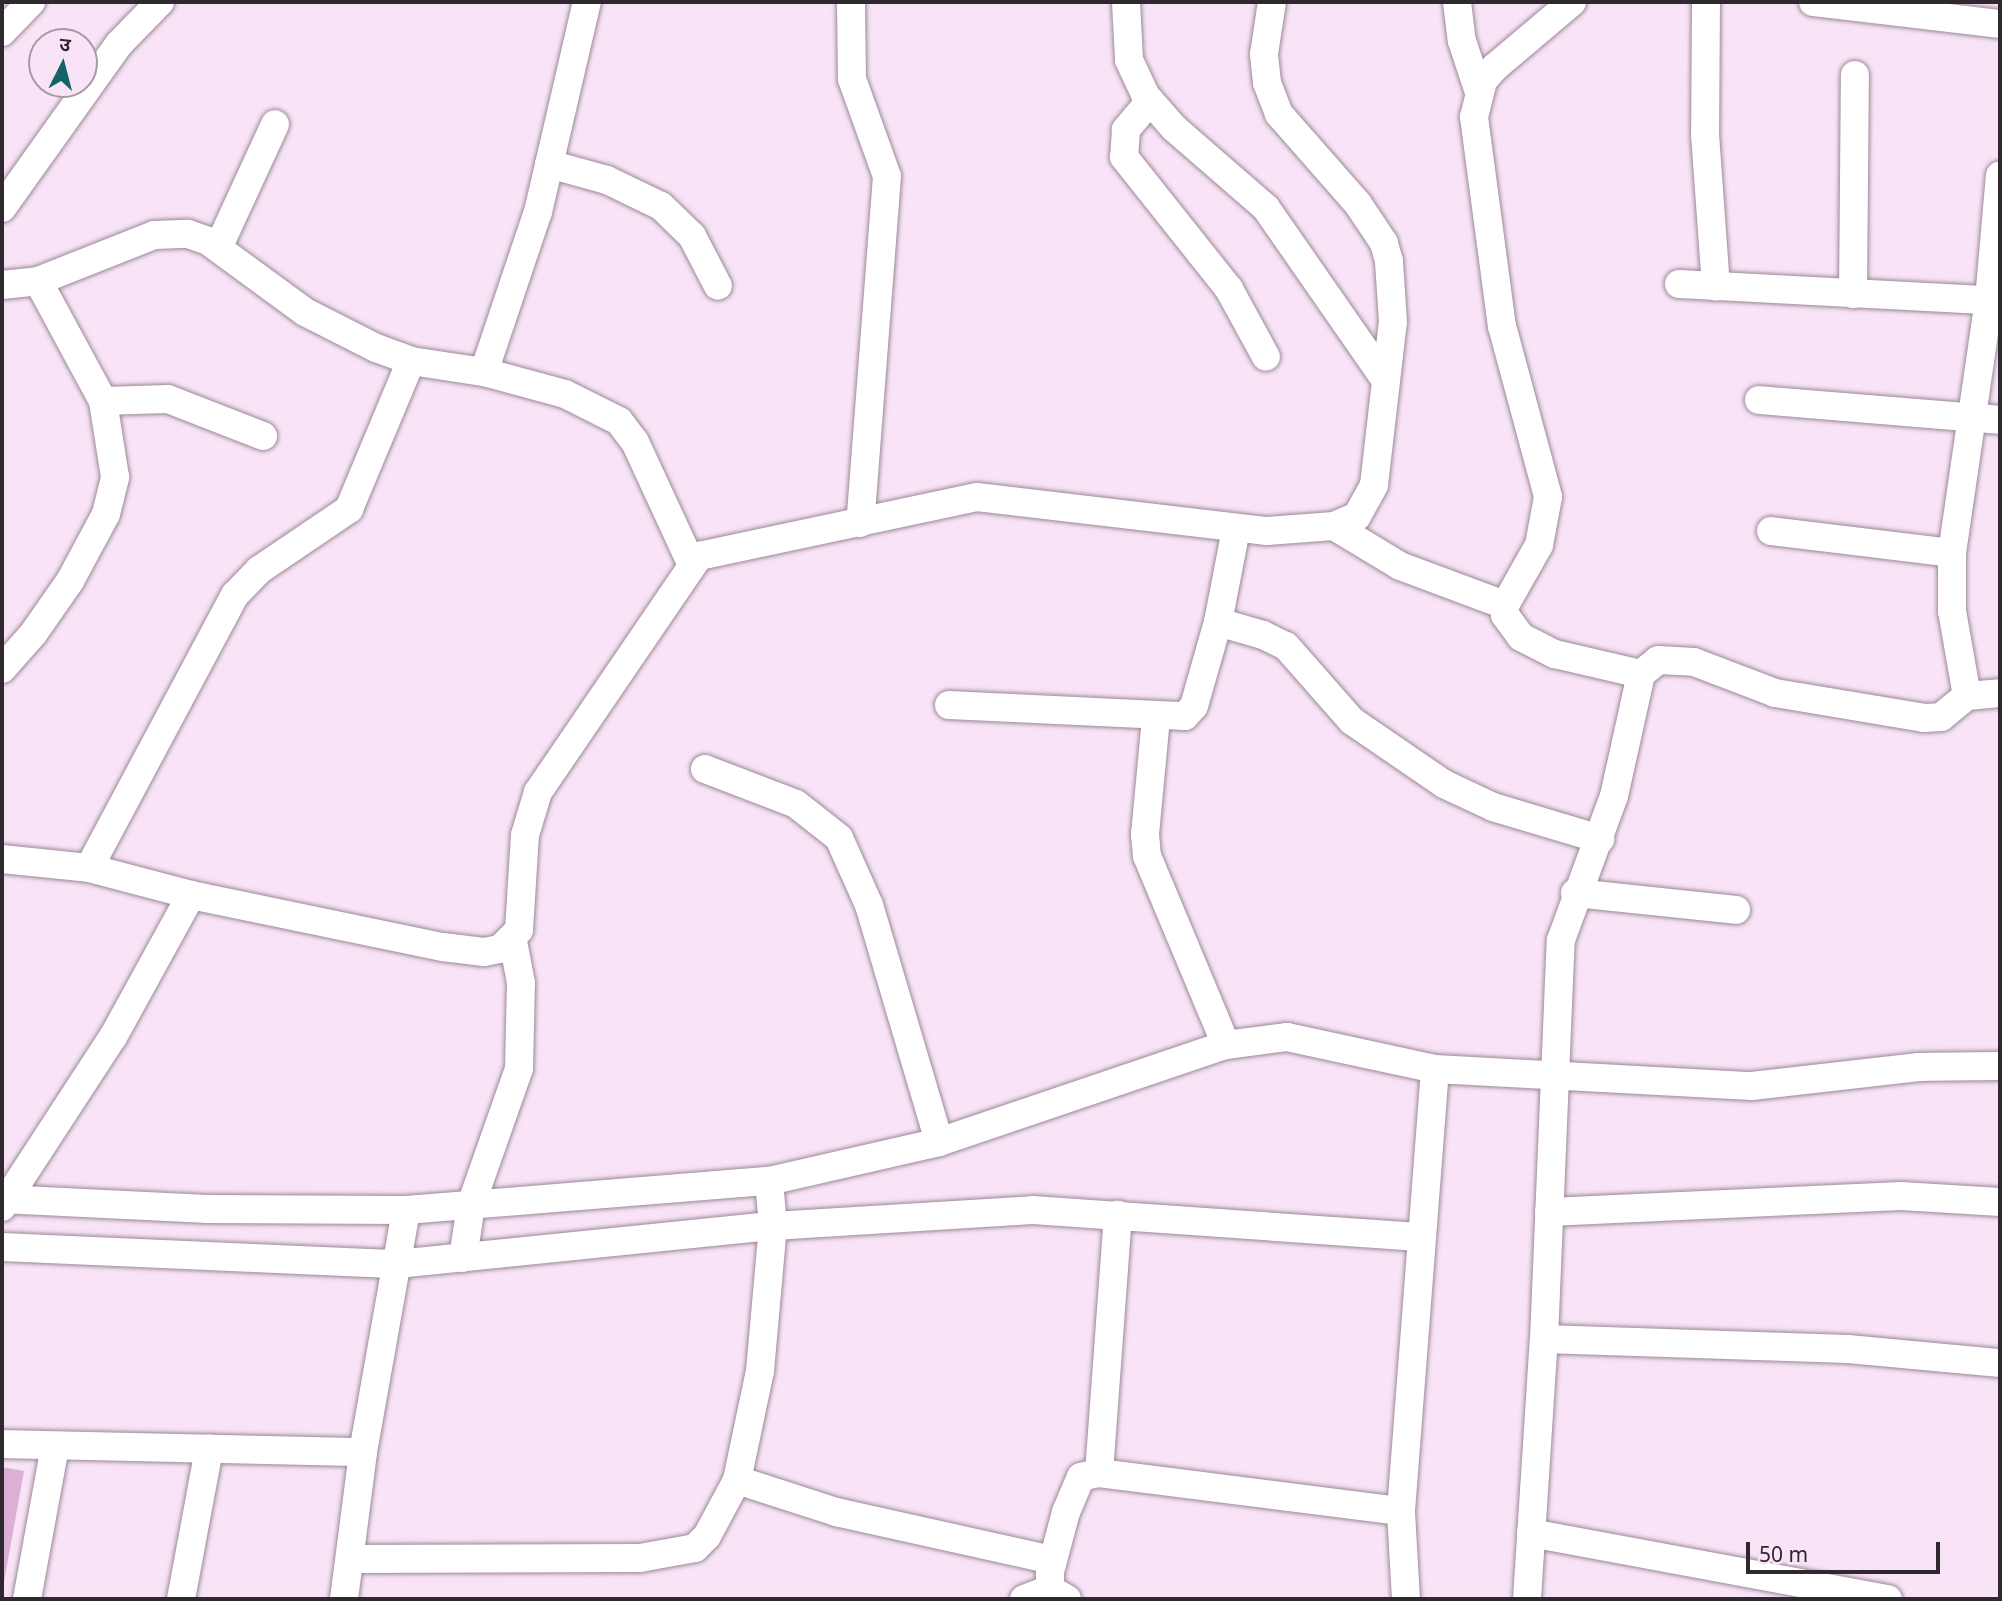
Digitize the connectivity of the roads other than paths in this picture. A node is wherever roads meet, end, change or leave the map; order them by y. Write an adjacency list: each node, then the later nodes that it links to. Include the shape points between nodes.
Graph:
1 (31, 2): 12 (street)
2 (160, 2): 19 (street, via 119,44)
3 (587, 2): 17 (street)
4 (851, 2): 36 (street, via 852,79 887,176)
5 (1126, 2): 15 (street, via 1129,60)
6 (1272, 2): 31 (street, via 1265,54 1267,83 1279,114 1358,204 1384,243 1393,292)
7 (1457, 2): 14 (street, via 1462,41)
8 (1572, 2): 14 (street, via 1495,66)
9 (1706, 2): 25 (street, via 1704,134)
10 (1813, 2): 11 (street)
11 (2000, 24)
12 (2, 32)
13 (1855, 75): 26 (street)
14 (1479, 92): 42 (street, via 1475,136 1502,326 1548,497 1539,545)
15 (1150, 101): 28 (street, via 1126,130 1124,157 1229,289); 31 (street, via 1174,128 1266,208)
16 (275, 124): 20 (street)
17 (549, 164): 24 (street, via 607,180 661,205 692,236); 30 (street, via 538,212)
18 (2000, 176): 27 (street)
19 (2, 208)
20 (219, 246): 21 (street, via 188,234 154,235); 29 (street, via 334,330)
21 (38, 281): 23 (street); 33 (street)
22 (1679, 284): 25 (street)
23 (2, 285)
24 (718, 286)
25 (1716, 287): 26 (street)
26 (1853, 294): 27 (street)
27 (1989, 300): 34 (street)
28 (1266, 357)
29 (411, 361): 30 (street); 53 (street, via 349,509 251,576 234,595)
30 (484, 372): 41 (street, via 565,394 619,421 635,442)
31 (1384, 378): 37 (street, via 1371,493 1357,516)
32 (1759, 400): 34 (street)
33 (103, 401): 35 (street, via 168,399); 44 (street, via 115,464 106,514 54,607)
34 (1987, 417): 40 (street)
35 (263, 436)
36 (860, 523): 38 (street, via 976,497); 41 (street, via 711,552)
37 (1334, 526): 38 (street); 42 (street, via 1400,566)
38 (1249, 530): 43 (street)
39 (1771, 531): 40 (street)
40 (1952, 554): 47 (street, via 1952,611)
41 (691, 563): 57 (street, via 529,811 523,911)
42 (1506, 605): 45 (street, via 1508,624 1538,647 1570,660)
43 (1218, 622): 49 (street, via 1194,706 1185,716); 51 (street, via 1286,646 1352,721 1444,784 1493,807)
44 (2, 668)
45 (1640, 674): 47 (street, via 1658,660 1694,662 1775,693 1924,718 1941,717); 51 (street)
46 (2000, 692): 47 (street)
47 (1967, 696)
48 (949, 705): 49 (street)
49 (1156, 718): 58 (street, via 1146,845)
50 (705, 769): 62 (street, via 796,804 839,838 869,905)
51 (1600, 839): 54 (street)
52 (2, 859): 53 (street)
53 (89, 868): 55 (street)
54 (1575, 893): 56 (street); 61 (street, via 1561,940)
55 (191, 895): 57 (street, via 443,947 484,952); 64 (street, via 113,1037)
56 (1737, 910)
57 (513, 941): 66 (street, via 521,983 519,1069)
58 (1226, 1045): 60 (street, via 1287,1037); 62 (street)
59 (2000, 1066): 61 (street, via 1919,1067 1752,1086)
60 (1435, 1069): 61 (street); 71 (street)
61 (1553, 1077): 68 (street)
62 (940, 1142): 63 (street)
63 (769, 1181): 66 (street); 70 (street)
64 (3, 1201): 67 (street)
65 (2000, 1202): 68 (street, via 1901,1196)
66 (471, 1205): 67 (street); 73 (street)
67 (406, 1210): 74 (street)
68 (1549, 1212): 75 (street)
69 (1118, 1215): 70 (street, via 1033,1210); 71 (street); 81 (street)
70 (773, 1226): 73 (street); 82 (street, via 760,1371)
71 (1419, 1237): 83 (street)
72 (2, 1247): 74 (street)
73 (463, 1258): 74 (street)
74 (397, 1264): 80 (street)
75 (1544, 1339): 76 (street, via 1848,1349); 84 (street)
76 (2000, 1363)
77 (2, 1444): 78 (street)
78 (55, 1447): 79 (street); 88 (street)
79 (209, 1450): 80 (street); 89 (street)
80 (363, 1452): 85 (street)
81 (1099, 1474): 83 (street); 86 (street, via 1080,1478 1073,1489)
82 (737, 1480): 85 (street, via 707,1536 695,1548 677,1553 640,1558); 86 (street, via 836,1512)
83 (1401, 1511): 92 (street)
84 (1531, 1533): 93 (street); 94 (street)
85 (351, 1559): 90 (street)
86 (1053, 1560): 87 (street)
87 (1058, 1594): 91 (street)
88 (27, 1599)
89 (181, 1599)
90 (344, 1599)
91 (1024, 1599)
92 (1406, 1599)
93 (1527, 1599)
94 (1888, 1599)

